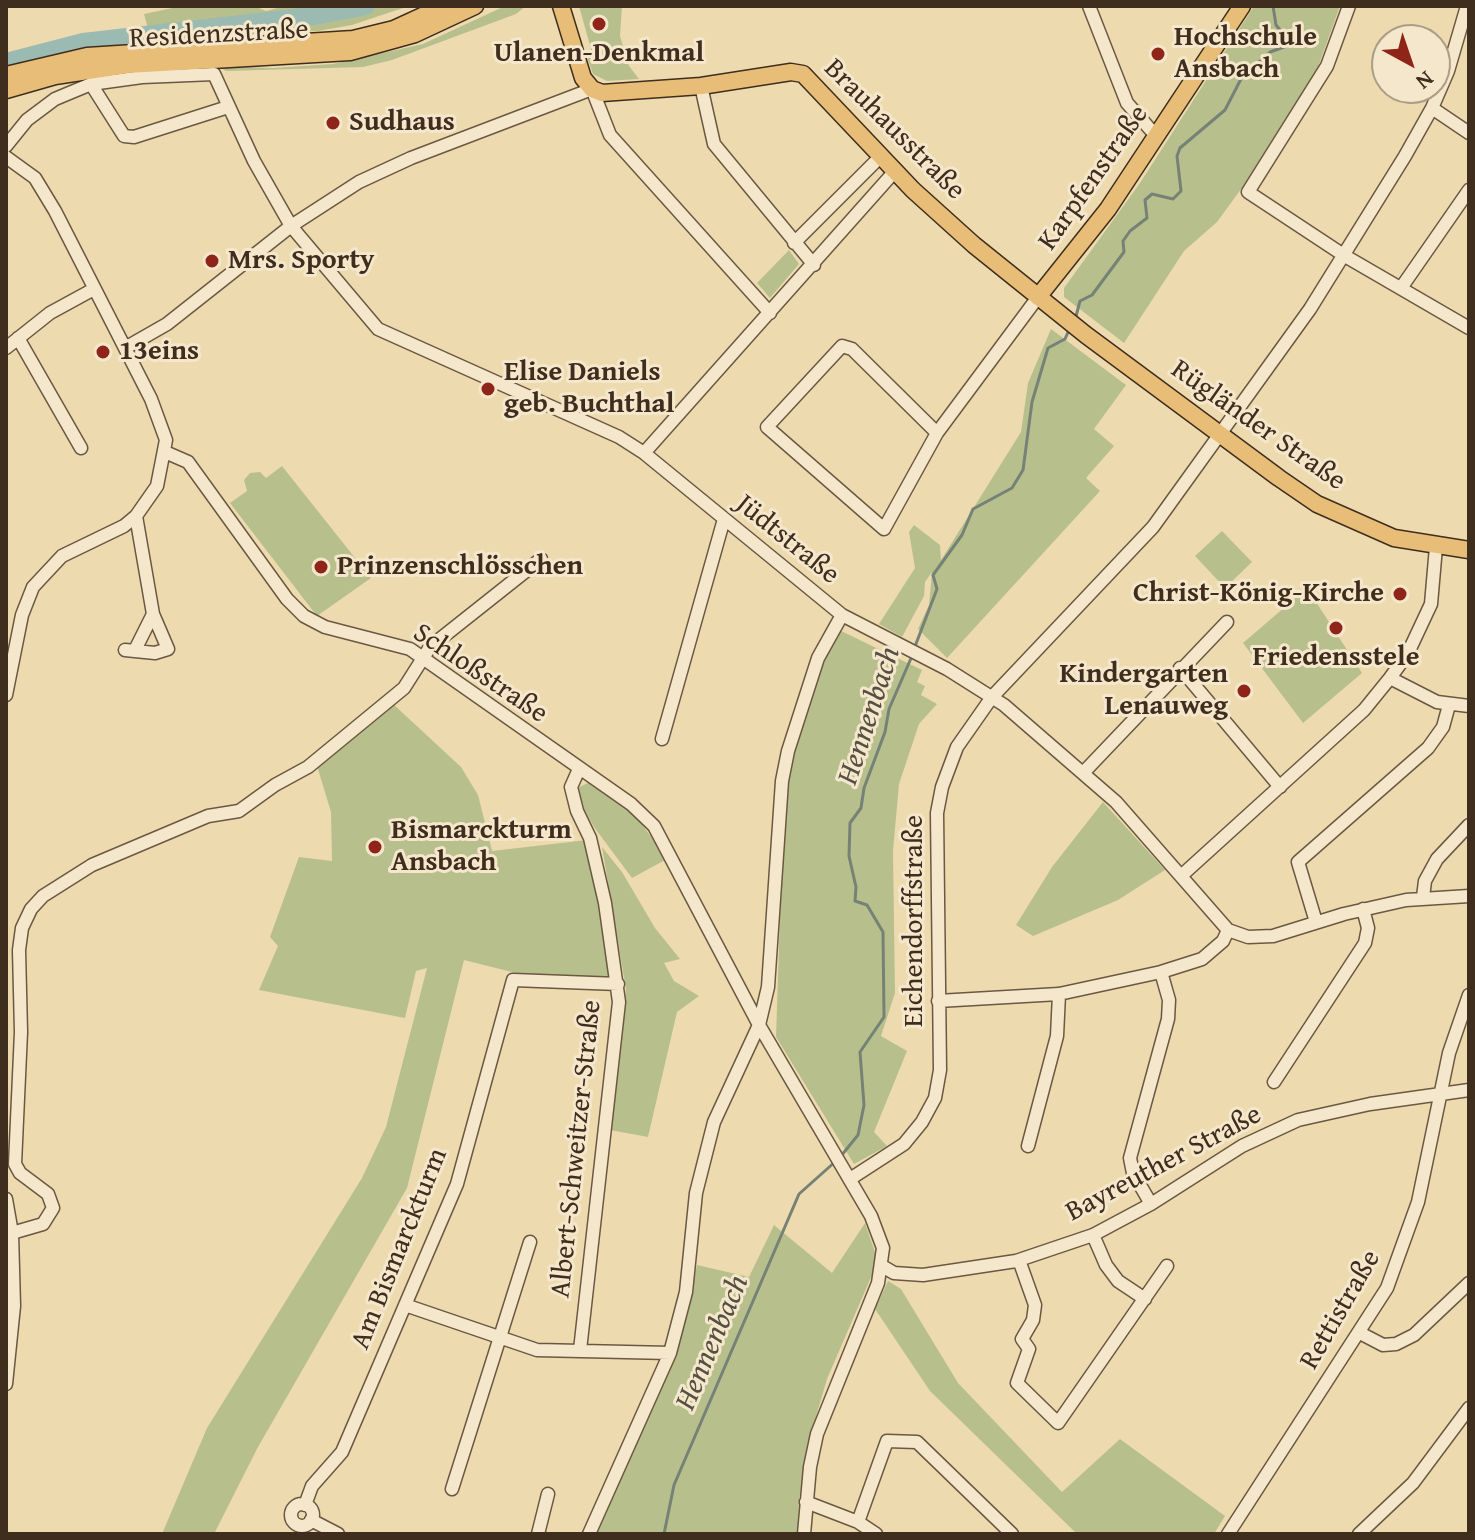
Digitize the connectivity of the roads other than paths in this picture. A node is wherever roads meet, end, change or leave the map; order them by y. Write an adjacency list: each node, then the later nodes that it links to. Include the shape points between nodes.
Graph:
1 (444, 6): 8 (main road, Residenzstraße, via 394,29 353,39 87,56)
2 (475, 6): 12 (main road, Residenzstraße, via 415,34 350,52 127,65)
3 (561, 6): 11 (main road, via 583,78)
4 (1089, 6): 16 (street, via 1127,103)
5 (1242, 6): 16 (main road, Karpfenstraße)
6 (1349, 6): 24 (street, via 1314,90 1248,192)
7 (1467, 6): 14 (street, Eichendorffstraße)
8 (6, 75)
9 (91, 84): 13 (street, Jüdtstraße, via 214,74); 13 (street, via 124,136); 17 (street, via 55,99 27,120)
10 (701, 86): 11 (main road, Brauhausstraße, via 602,93); 18 (main road, Brauhausstraße, via 803,74); 23 (street, via 714,144)
11 (592, 89): 22 (street, Brauhausstraße, via 411,158 359,182); 29 (street, via 610,135)
12 (6, 90)
13 (228, 107): 22 (street, Jüdtstraße)
14 (1432, 108): 15 (street); 24 (street, Eichendorffstraße)
15 (1469, 133)
16 (1157, 137): 28 (main road, Karpfenstraße)
17 (6, 146)
18 (881, 156): 20 (main road, Brauhausstraße); 23 (street)
19 (6, 157): 27 (street, via 44,191)
20 (895, 171): 25 (street); 28 (main road, Brauhausstraße)
21 (1469, 190): 26 (street)
22 (291, 226): 33 (street, Brauhausstraße, via 167,324); 38 (street, Jüdtstraße, via 378,329)
23 (794, 243): 25 (street)
24 (1345, 256): 26 (street); 35 (street, Eichendorffstraße)
25 (814, 265): 29 (street)
26 (1401, 288): 30 (street)
27 (94, 289): 31 (street); 33 (street)
28 (1038, 297): 34 (street); 35 (main road, Rügländer Straße)
29 (770, 313): 38 (street)
30 (1469, 328)
31 (18, 338): 32 (street); 36 (street)
32 (6, 348)
33 (125, 348): 37 (street, via 163,428)
34 (937, 433): 34 (street, via 884,529 767,427 842,346 852,349)
35 (1220, 435): 41 (main road, Rügländer Straße, via 1317,504 1394,538); 51 (street, Eichendorffstraße, via 1153,527)
36 (81, 448)
37 (165, 452): 39 (street, via 157,486); 47 (street, Schloßstraße, via 188,462 304,616 325,627 410,649)
38 (644, 453): 40 (street, Jüdtstraße)
39 (136, 516): 44 (street); 50 (street, via 62,556 39,578 22,615)
40 (724, 519): 45 (street, Jüdtstraße); 54 (street)
41 (1436, 547): 42 (main road, Rügländer Straße); 49 (street, via 1431,604)
42 (1469, 550)
43 (541, 559): 47 (street)
44 (153, 614): 44 (street, via 130,650 168,649)
45 (842, 615): 51 (street, Jüdtstraße); 67 (street, via 818,658 782,781)
46 (1227, 622): 48 (street)
47 (423, 658): 55 (street, Schloßstraße); 80 (street, via 404,688 308,767 239,811 208,816 92,865 31,909 19,950 15,1164 48,1194 53,1208 43,1224)
48 (1180, 668): 56 (street); 57 (street)
49 (1390, 678): 52 (street); 57 (street, via 1364,710)
50 (6, 695)
51 (992, 697): 56 (street, Jüdtstraße); 71 (street, Eichendorffstraße, via 957,747 938,804)
52 (1449, 705): 53 (street); 63 (street, via 1443,727 1428,748 1298,862)
53 (1469, 706)
54 (662, 739)
55 (579, 769): 66 (street, Albert-Schweitzer-Straße, via 571,787 590,838); 68 (street, Schloßstraße, via 654,826)
56 (1084, 772): 59 (street, Jüdtstraße)
57 (1280, 787): 59 (street)
58 (1469, 825): 61 (street, via 1437,859)
59 (1181, 876): 64 (street, Jüdtstraße)
60 (1469, 896): 61 (street)
61 (1423, 897): 62 (street)
62 (1363, 909): 63 (street); 73 (street, via 1365,943)
63 (1316, 922): 64 (street, via 1273,936 1248,937)
64 (1228, 930): 65 (street, via 1202,959)
65 (1161, 972): 69 (street); 79 (street, via 1168,1019 1130,1158)
66 (618, 984): 88 (street, Am Bismarckturm, via 513,980 457,1184); 91 (street, Albert-Schweitzer-Straße)
67 (768, 987): 68 (street, via 753,992); 72 (street)
68 (740, 988): 72 (street, Schloßstraße)
69 (1059, 994): 71 (street); 76 (street, via 1057,1036)
70 (1469, 995): 75 (street, Rettistraße)
71 (938, 1001): 77 (street, Eichendorffstraße, via 940,1070 935,1098 904,1144)
72 (759, 1025): 77 (street, Schloßstraße); 92 (street, via 714,1122 696,1193 686,1292)
73 (1274, 1082)
74 (1469, 1090): 75 (street, Bayreuther Straße)
75 (1440, 1095): 79 (street, Bayreuther Straße, via 1298,1120 1205,1167); 89 (street, Rettistraße, via 1407,1240)
76 (1028, 1146)
77 (850, 1179): 84 (street, Schloßstraße, via 883,1248)
78 (6, 1199): 80 (street)
79 (1151, 1204): 81 (street, Bayreuther Straße)
80 (12, 1233): 93 (street, via 14,1306)
81 (1093, 1235): 83 (street, Bayreuther Straße); 87 (street, via 1118,1281)
82 (530, 1242): 90 (street)
83 (1019, 1260): 84 (street, Bayreuther Straße, via 923,1275 894,1273); 87 (street, via 1035,1305 1022,1339 1029,1349 1017,1383 1058,1423)
84 (882, 1266): 97 (street, via 817,1434)
85 (1167, 1266): 87 (street)
86 (1469, 1283): 89 (street, via 1414,1335 1396,1344 1383,1345)
87 (1145, 1299)
88 (405, 1305): 90 (street); 98 (street, Am Bismarckturm, via 342,1452 312,1486)
89 (1360, 1333): 107 (street, Rettistraße)
90 (498, 1339): 91 (street, via 537,1350); 95 (street)
91 (580, 1350): 92 (street)
92 (670, 1353): 103 (street)
93 (6, 1384)
94 (1469, 1408): 108 (street, via 1413,1483)
95 (452, 1489)
96 (548, 1494): 102 (street)
97 (806, 1502): 100 (street); 104 (street)
98 (305, 1505): 99 (street); 99 (street, via 294,1507 291,1518 302,1526)
99 (311, 1520): 101 (street)
100 (858, 1522): 105 (street); 106 (street, via 887,1441 917,1442)
101 (338, 1534)
102 (538, 1534)
103 (589, 1534)
104 (804, 1534)
105 (876, 1534)
106 (1012, 1534)
107 (1228, 1534)
108 (1359, 1534)

